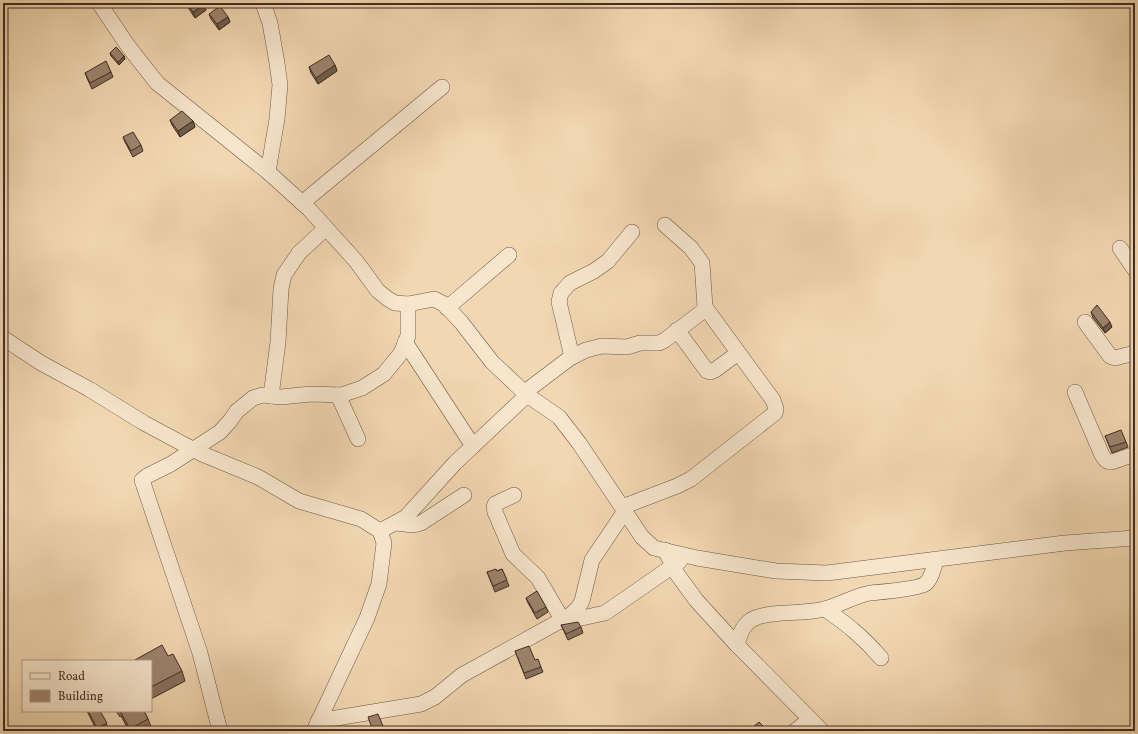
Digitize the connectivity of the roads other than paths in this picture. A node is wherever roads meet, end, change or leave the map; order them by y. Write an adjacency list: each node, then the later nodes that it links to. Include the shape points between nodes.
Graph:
1 (99, 3): 4 (street, via 157,83)
2 (263, 3): 4 (street, via 270,23 280,85)
3 (442, 87): 5 (street)
4 (268, 172): 5 (street)
5 (302, 203): 7 (street)
6 (665, 225): 13 (street, via 691,248 702,263)
7 (326, 228): 12 (street, via 356,261 378,291 388,299); 26 (street, via 299,253 284,275)
8 (632, 232): 22 (street, via 608,261 564,288 561,293 559,302)
9 (1120, 248): 11 (street)
10 (509, 255): 14 (street)
11 (1135, 270)
12 (408, 304): 14 (street, via 434,300); 19 (street, via 408,336)
13 (704, 307): 16 (street, via 703,311); 21 (street)
14 (447, 308): 24 (street, via 492,362)
15 (1085, 322): 20 (street, via 1110,356 1115,358)
16 (678, 330): 21 (street, via 706,371 715,370); 22 (street, via 659,343 640,343 627,347 602,346)
17 (3, 338): 29 (street, via 41,363)
18 (1135, 341): 20 (street)
19 (405, 342): 25 (street, via 402,352 384,374 362,388); 28 (street)
20 (1135, 352)
21 (738, 353): 33 (street, via 773,400 776,409 774,413 691,479)
22 (572, 357): 24 (street)
23 (1075, 392): 30 (street, via 1105,460 1112,462)
24 (526, 393): 28 (street); 33 (street, via 559,417)
25 (338, 395): 26 (street); 27 (street)
26 (271, 396): 29 (street, via 253,398 237,411 220,432)
27 (358, 439)
28 (473, 446): 34 (street, via 406,517)
29 (193, 449): 35 (street, via 258,477 299,501 361,519); 47 (street, via 142,480 200,653)
30 (1135, 454)
31 (514, 494): 42 (street, via 496,504 495,512 513,554 538,578)
32 (464, 495): 34 (street, via 421,523)
33 (623, 509): 37 (street, via 642,537 654,548); 42 (street, via 592,560 578,608)
34 (396, 523): 35 (street)
35 (380, 531): 46 (street, via 384,543 379,584 367,618)
36 (1135, 538): 39 (street, via 1065,543)
37 (665, 550): 38 (street); 40 (street)
38 (688, 556): 39 (street, via 776,571 827,573); 40 (street)
39 (936, 560): 41 (street, via 928,581 921,586 868,594)
40 (673, 566): 42 (street, via 605,613); 43 (street, via 696,600)
41 (825, 609): 43 (street, via 754,618 744,626); 44 (street, via 853,628)
42 (558, 621): 46 (street, via 462,675 435,698 421,704)
43 (737, 645): 45 (street)
44 (882, 658)
45 (810, 719): 48 (street); 49 (street)
46 (316, 726)
47 (220, 731)
48 (795, 731)
49 (822, 731)

